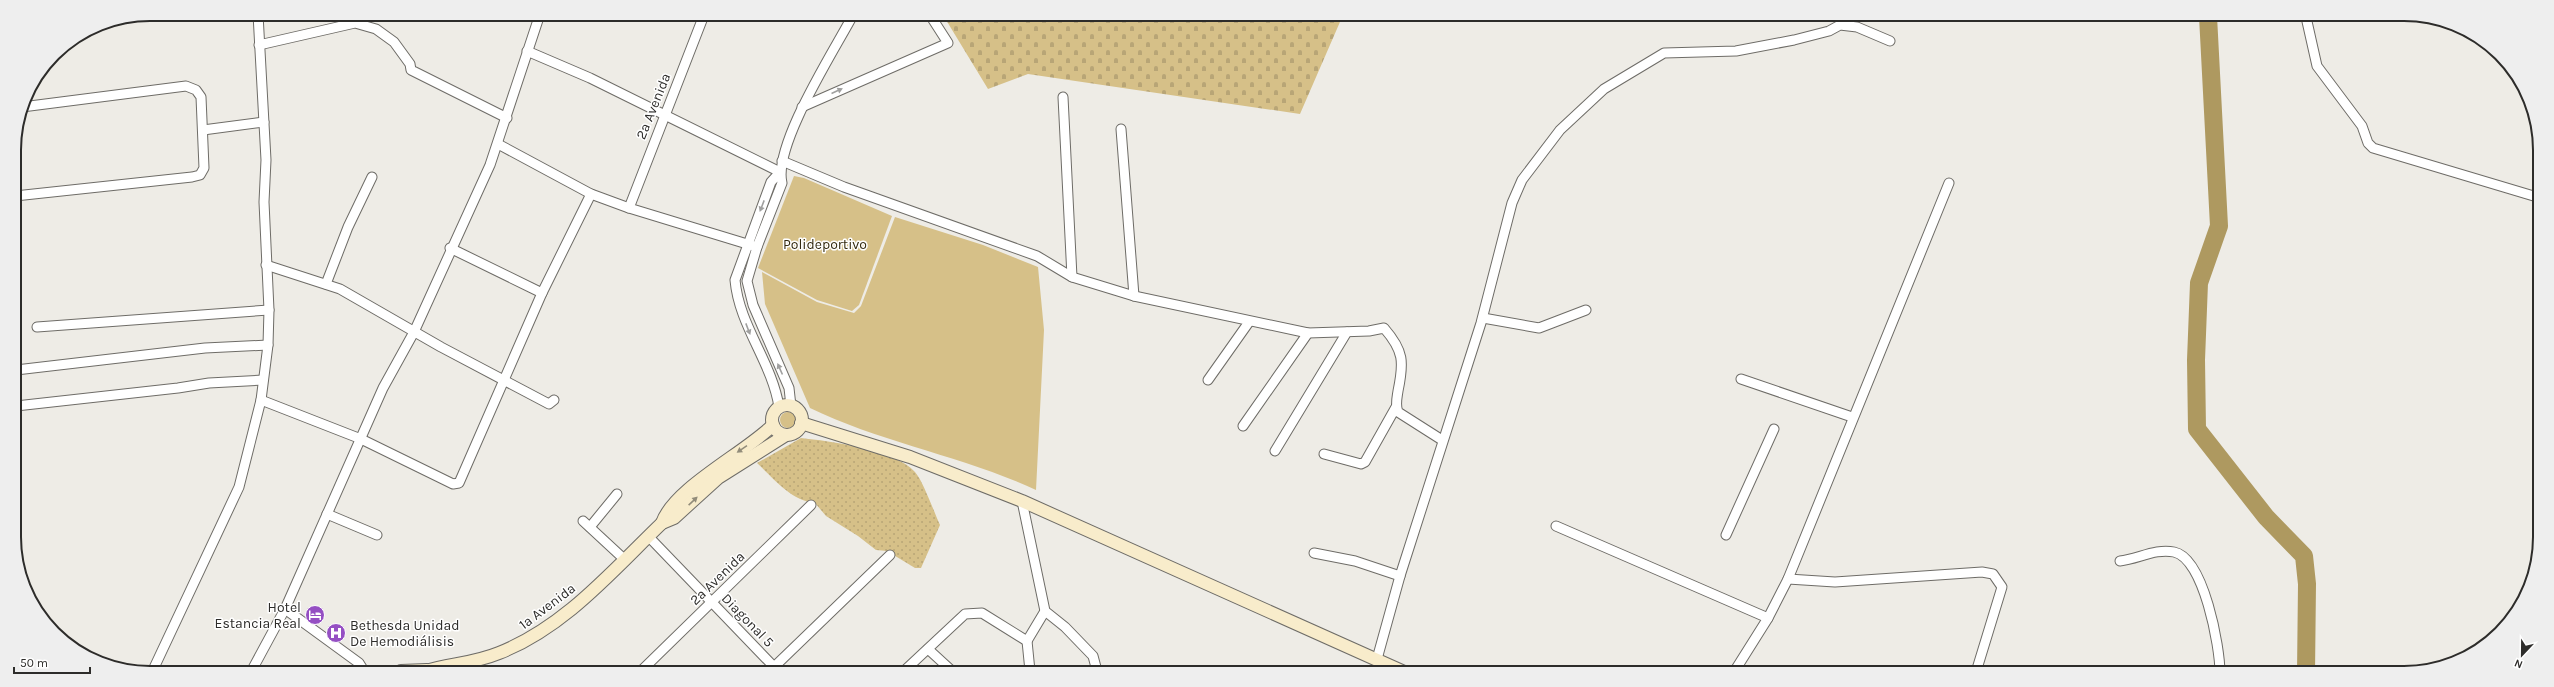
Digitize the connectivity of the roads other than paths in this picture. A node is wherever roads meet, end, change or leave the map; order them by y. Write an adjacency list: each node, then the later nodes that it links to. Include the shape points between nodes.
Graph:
1 (258, 21): 8 (street)
2 (538, 21): 9 (street)
3 (702, 21): 13 (street, 2a Avenida)
4 (850, 21): 12 (street)
5 (934, 21): 12 (street, one-way to 5, via 948,42)
6 (2307, 21): 25 (street, via 2317,66 2362,126 2368,143 2373,148)
7 (1890, 40): 37 (street, via 1857,26 1840,25 1829,31 1794,40 1736,51 1664,53 1604,90 1560,130 1522,180 1512,203)
8 (259, 45): 14 (street, via 355,23 376,30 394,42 410,64 411,70); 15 (street)
9 (527, 51): 13 (street, via 590,78); 14 (street)
10 (1063, 97): 31 (street)
11 (29, 106): 17 (street, via 186,86 196,90 201,97)
12 (802, 107): 19 (street)
13 (664, 116): 20 (street); 26 (street, 2a Avenida)
14 (507, 118): 18 (street)
15 (264, 122): 17 (street); 30 (street)
16 (1122, 129): 34 (street)
17 (203, 130): 24 (street, via 204,168 200,175)
18 (498, 144): 23 (street); 29 (street)
19 (782, 161): 20 (street); 31 (street, via 844,187 1036,256)
20 (780, 172): 27 (street, one-way to 27, via 771,182); 28 (street, via 782,183)
21 (372, 177): 32 (street, via 348,227)
22 (1949, 183): 55 (street)
23 (591, 194): 26 (street); 33 (street)
24 (21, 195)
25 (2533, 196)
26 (629, 208): 27 (street)
27 (747, 246): 28 (street); 53 (street, one-way to 53, via 735,280 736,292 755,346 771,376)
28 (757, 247): 52 (street, one-way to 28, via 789,388 753,305 748,286 750,268)
29 (450, 248): 33 (street); 40 (street)
30 (266, 265): 32 (street); 35 (street)
31 (1072, 278): 34 (street)
32 (326, 284): 40 (street)
33 (542, 293): 47 (street)
34 (1134, 296): 38 (street)
35 (269, 310): 39 (street); 43 (street)
36 (1586, 310): 37 (street, via 1539,328)
37 (1483, 318): 62 (street)
38 (1249, 322): 42 (street); 48 (street)
39 (37, 327)
40 (414, 332): 47 (street); 61 (street, via 382,388)
41 (1347, 332): 42 (street); 54 (street, via 1384,328 1399,347 1403,365); 63 (street)
42 (1308, 334): 58 (street)
43 (268, 345): 44 (street, via 182,351); 46 (street)
44 (21, 369)
45 (1741, 379): 55 (street)
46 (263, 380): 49 (street); 51 (street, via 209,383)
47 (503, 380): 50 (street, via 549,404); 61 (street, via 459,483 453,484)
48 (1208, 380)
49 (262, 400): 61 (street); 87 (street, via 239,487)
50 (554, 400)
51 (21, 405)
52 (791, 406): 53 (main road); 56 (main road, via 800,412)
53 (779, 407): 57 (main road, via 773,415)
54 (1396, 407): 62 (street, via 1403,418); 64 (street, via 1365,462 1360,464)
55 (1852, 417): 79 (street)
56 (801, 423): 60 (main road, via 796,432); 66 (main road, via 910,458)
57 (773, 425): 60 (main road, via 776,430); 69 (main road, 1a Avenida, one-way to 69, via 762,436 716,468 666,511)
58 (1243, 426)
59 (1774, 429): 72 (street)
60 (786, 435): 69 (main road, 1a Avenida, one-way to 60, via 674,518 718,478)
61 (361, 439): 68 (street)
62 (1442, 440): 78 (street)
63 (1275, 451)
64 (1324, 454)
65 (617, 494): 76 (street, via 587,524)
66 (1022, 501): 82 (street); 86 (main road)
67 (811, 505): 80 (street, 2a Avenida)
68 (327, 514): 71 (street); 81 (street)
69 (662, 523): 73 (main road, 1a Avenida)
70 (1556, 526): 83 (street)
71 (377, 535)
72 (1726, 535)
73 (648, 536): 76 (main road, 1a Avenida); 80 (street, Diagonal 5)
74 (1314, 553): 78 (street, via 1355,561)
75 (890, 555): 93 (street)
76 (624, 559): 90 (main road, 1a Avenida, via 579,604 526,641 472,662)
77 (2120, 561): 101 (street, via 2157,551 2176,552 2186,560 2201,581)
78 (1400, 576): 86 (street)
79 (1788, 579): 83 (street); 100 (street, via 1835,582 1982,572 1993,574 2002,588)
80 (712, 602): 91 (street, 2a Avenida); 92 (street, Diagonal 5)
81 (285, 609): 88 (street); 89 (street)
82 (1045, 611): 84 (street); 97 (street, via 1065,627 1093,656)
83 (1768, 618): 99 (street)
84 (1027, 641): 85 (street, via 982,613 974,612 965,614); 96 (street)
85 (928, 649): 94 (street); 95 (street)
86 (1377, 659): 98 (main road)
87 (155, 666)
88 (254, 666)
89 (360, 666)
90 (449, 666)
91 (649, 666)
92 (773, 666)
93 (779, 666)
94 (909, 666)
95 (947, 666)
96 (1030, 666)
97 (1096, 666)
98 (1392, 666)
99 (1738, 666)
100 (1978, 666)
101 (2220, 666)

